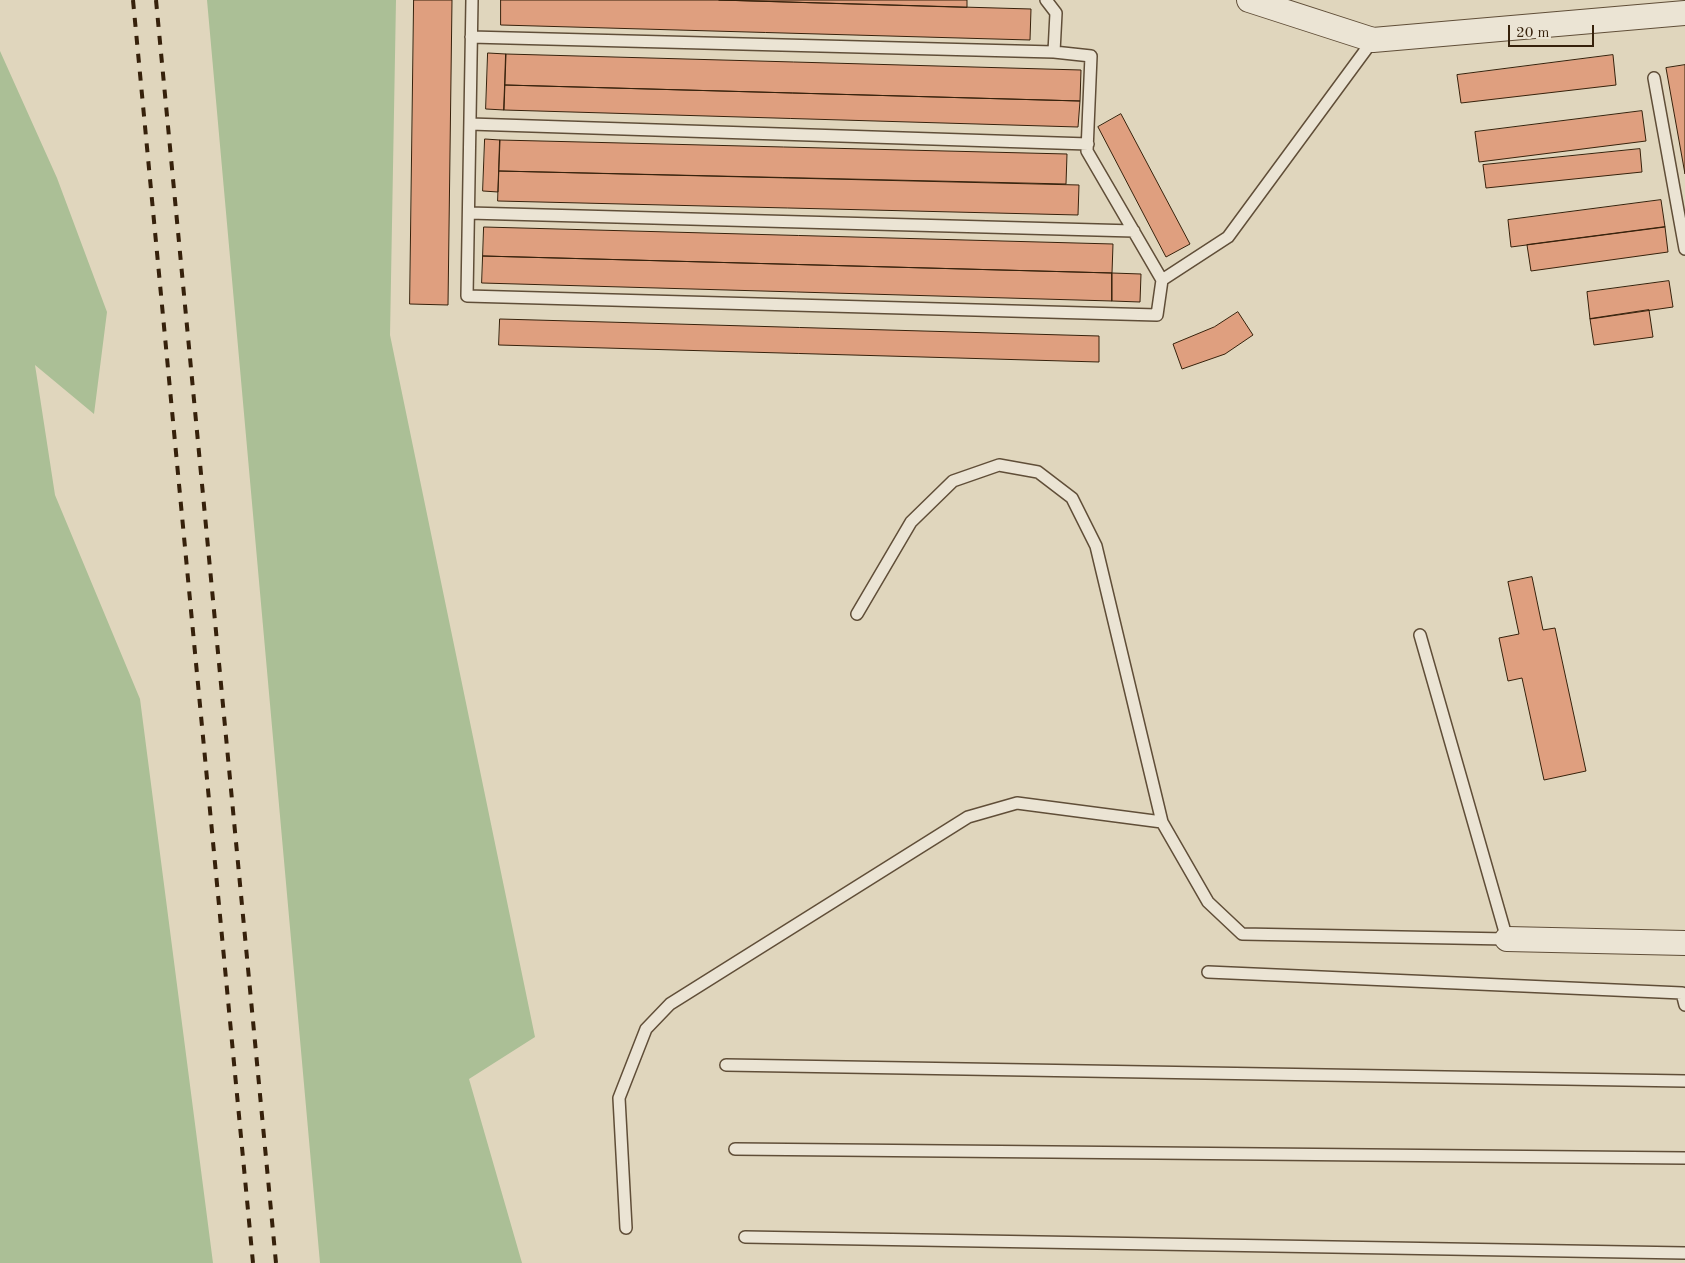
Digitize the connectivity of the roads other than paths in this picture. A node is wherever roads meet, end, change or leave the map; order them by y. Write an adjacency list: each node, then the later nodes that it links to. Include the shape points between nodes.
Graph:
1 (472, 0): 5 (lane)
2 (1046, 0): 7 (lane, via 1056,13)
3 (1249, 0): 6 (street)
4 (1685, 13): 6 (street)
5 (471, 37): 7 (lane); 9 (lane)
6 (1373, 40): 14 (lane, via 1228,237)
7 (1054, 52): 10 (lane, via 1091,56)
8 (1654, 78): 13 (lane)
9 (470, 124): 10 (lane); 11 (lane)
10 (1088, 144): 12 (lane, via 1087,151)
11 (469, 213): 12 (lane); 14 (lane, via 468,296 1157,315)
12 (1134, 231): 14 (lane)
13 (1685, 249)
14 (1162, 280)
15 (857, 614): 17 (lane, via 911,522 953,481 999,466 1038,472 1072,498 1096,546)
16 (1420, 635): 18 (lane)
17 (1162, 822): 18 (lane, via 1208,902 1242,934); 26 (lane, via 1017,803 968,817 670,1004 646,1030 619,1098)
18 (1507, 939): 19 (street)
19 (1685, 943)
20 (1208, 972): 21 (lane, via 1682,993)
21 (1685, 1005)
22 (726, 1065): 23 (lane)
23 (1685, 1081)
24 (734, 1149): 25 (lane)
25 (1685, 1158)
26 (626, 1228)
27 (745, 1237): 28 (lane)
28 (1685, 1252)

